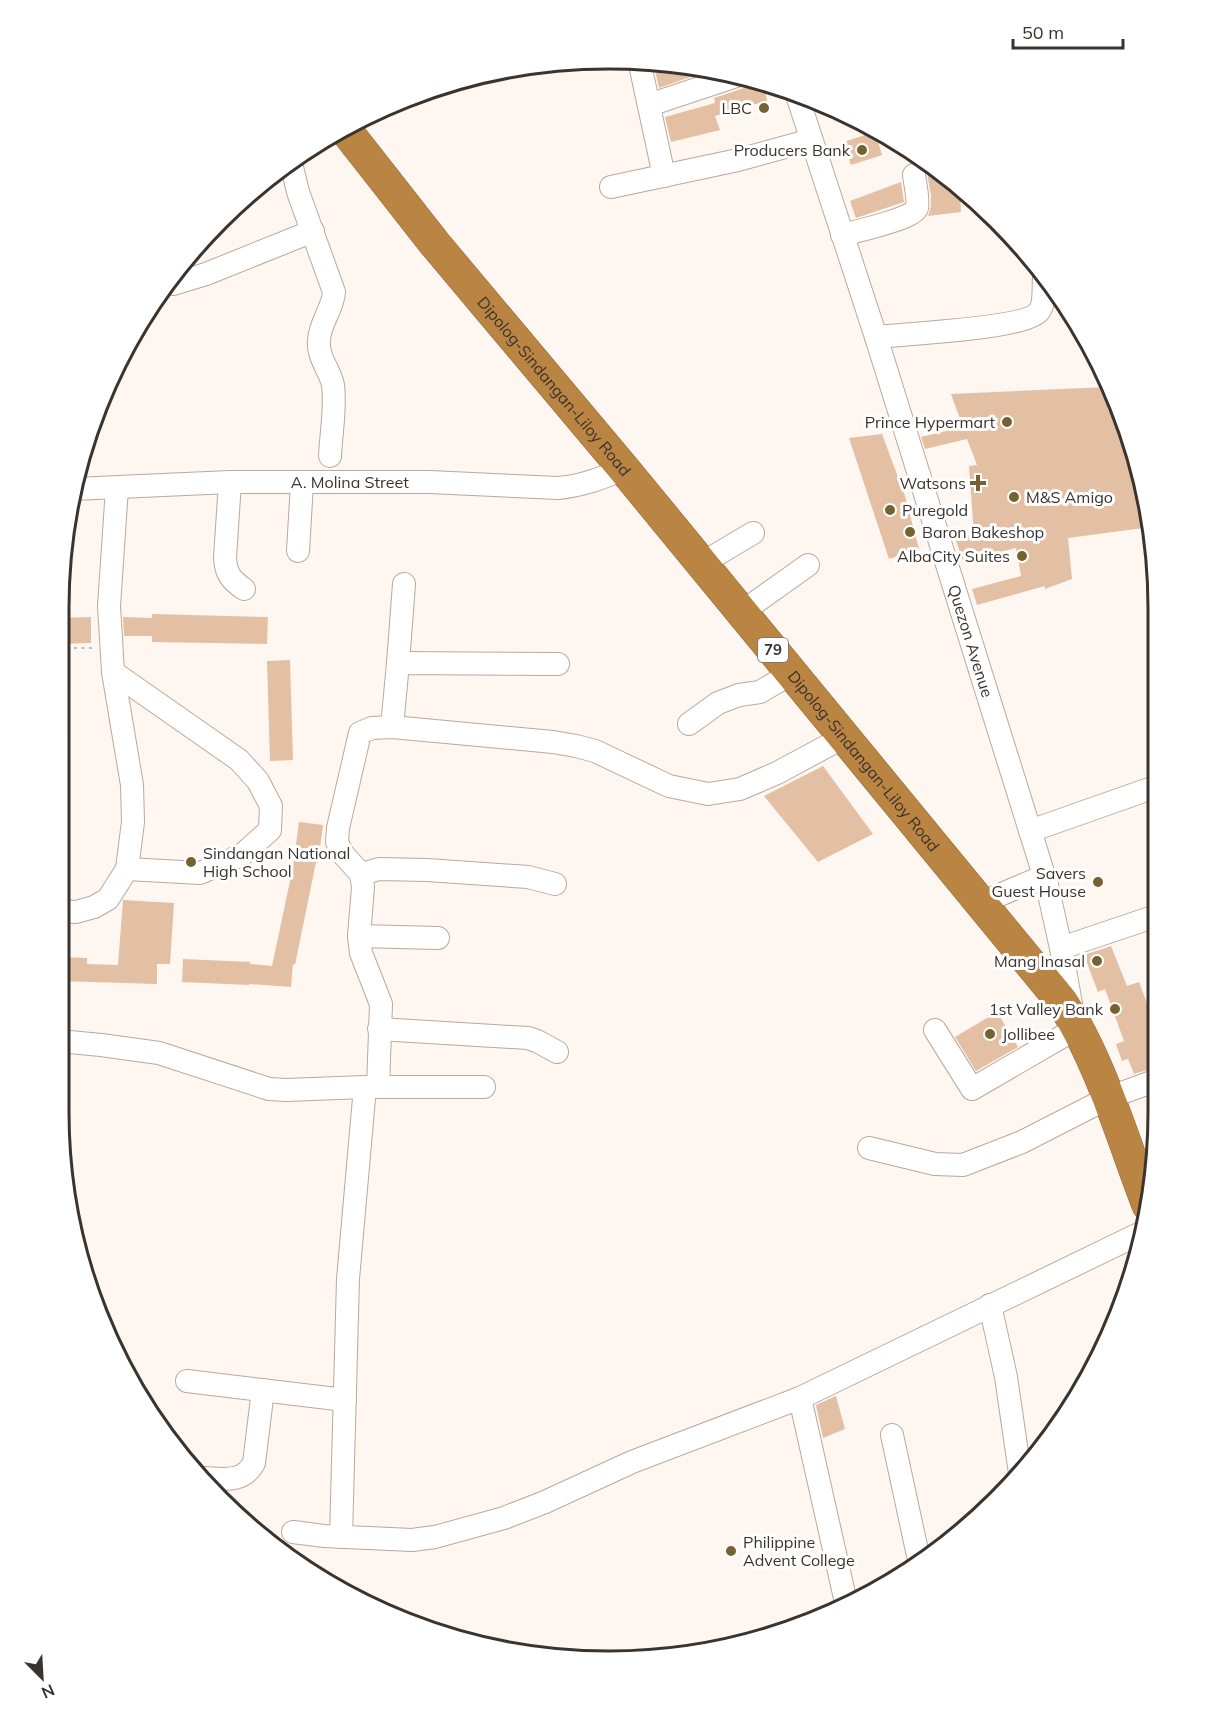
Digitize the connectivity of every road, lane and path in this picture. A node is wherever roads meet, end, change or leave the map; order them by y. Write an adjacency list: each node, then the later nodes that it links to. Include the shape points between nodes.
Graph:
1 (641, 70): 3 (street)
2 (722, 81): 3 (street)
3 (649, 105): 9 (street)
4 (800, 105): 6 (street, Quezon Avenue)
5 (350, 135): 17 (highway, Dipolog-Sindangan-Liloy Road / 79, via 435,244)
6 (811, 140): 9 (street); 12 (street, Quezon Avenue)
7 (293, 171): 11 (street)
8 (914, 175): 12 (street, via 918,207 915,212)
9 (664, 176): 10 (street)
10 (611, 187)
11 (313, 231): 13 (street); 16 (street, via 334,292 318,343 334,395)
12 (842, 235): 15 (street, Quezon Avenue)
13 (178, 282)
14 (1044, 289): 15 (street, via 1041,310 1025,320 999,326)
15 (876, 337): 39 (street, Quezon Avenue)
16 (330, 456)
17 (624, 469): 19 (street, A. Molina Street, via 582,485 558,488 429,482); 24 (highway, Dipolog-Sindangan-Liloy Road / 79)
18 (230, 482): 19 (street, A. Molina Street); 20 (street, A. Molina Street); 27 (street, via 226,567 228,575)
19 (302, 483): 23 (street)
20 (117, 488): 21 (street, A. Molina Street); 29 (street, via 109,606)
21 (82, 489)
22 (753, 533): 24 (street)
23 (298, 551)
24 (702, 564): 28 (highway, Dipolog-Sindangan-Liloy Road / 79)
25 (808, 565): 28 (street)
26 (404, 585): 31 (street)
27 (244, 589)
28 (742, 612): 34 (highway, Dipolog-Sindangan-Liloy Road / 79)
29 (111, 647): 30 (path); 33 (street)
30 (69, 648)
31 (398, 663): 32 (street); 36 (street)
32 (558, 664)
33 (113, 672): 40 (street, via 132,785 133,822); 40 (street, via 239,760 258,781 271,806 270,830 242,855 200,873)
34 (792, 673): 35 (street, via 760,692 718,703); 37 (highway, Dipolog-Sindangan-Liloy Road / 79)
35 (690, 724)
36 (392, 727): 37 (street, via 576,746 669,786 708,794 740,789); 41 (street, via 360,733 338,828 337,842 342,853)
37 (844, 737): 44 (highway, Dipolog-Sindangan-Liloy Road / 79)
38 (1148, 789): 39 (street)
39 (1030, 831): 42 (street, Quezon Avenue)
40 (127, 869): 45 (street, via 108,899 94,907)
41 (361, 874): 43 (street, via 379,869 427,870 528,878); 47 (street)
42 (1044, 876): 44 (street); 49 (street, Quezon Avenue)
43 (555, 884)
44 (981, 903): 50 (highway, Dipolog-Sindangan-Liloy Road / 79)
45 (69, 912)
46 (1148, 919): 49 (street)
47 (359, 936): 48 (street); 51 (street, via 361,953 381,1004)
48 (438, 938)
49 (1061, 948): 50 (street, Quezon Avenue)
50 (1076, 1024): 52 (street, via 972,1089); 58 (highway, Dipolog-Sindangan-Liloy Road / 79)
51 (379, 1029): 54 (street, via 528,1038); 56 (street)
52 (935, 1030)
53 (69, 1042): 56 (street, via 159,1053 269,1089)
54 (557, 1052)
55 (1148, 1083): 58 (street)
56 (371, 1087): 57 (street); 66 (street, via 348,1279)
57 (484, 1087)
58 (1108, 1098): 59 (street, via 1022,1142 963,1165 935,1164); 60 (highway, Dipolog-Sindangan-Liloy Road / 79)
59 (869, 1148)
60 (1142, 1189)
61 (1133, 1237): 62 (street)
62 (990, 1305): 65 (street); 68 (street)
63 (187, 1381): 64 (street)
64 (263, 1390): 66 (street); 69 (street, via 250,1471 235,1478)
65 (800, 1398): 71 (street, via 632,1462 504,1518 435,1538); 73 (street)
66 (345, 1400): 71 (street)
67 (892, 1435): 72 (street)
68 (1018, 1462)
69 (213, 1478)
70 (293, 1532): 71 (street)
71 (341, 1537)
72 (918, 1553)
73 (845, 1596)

